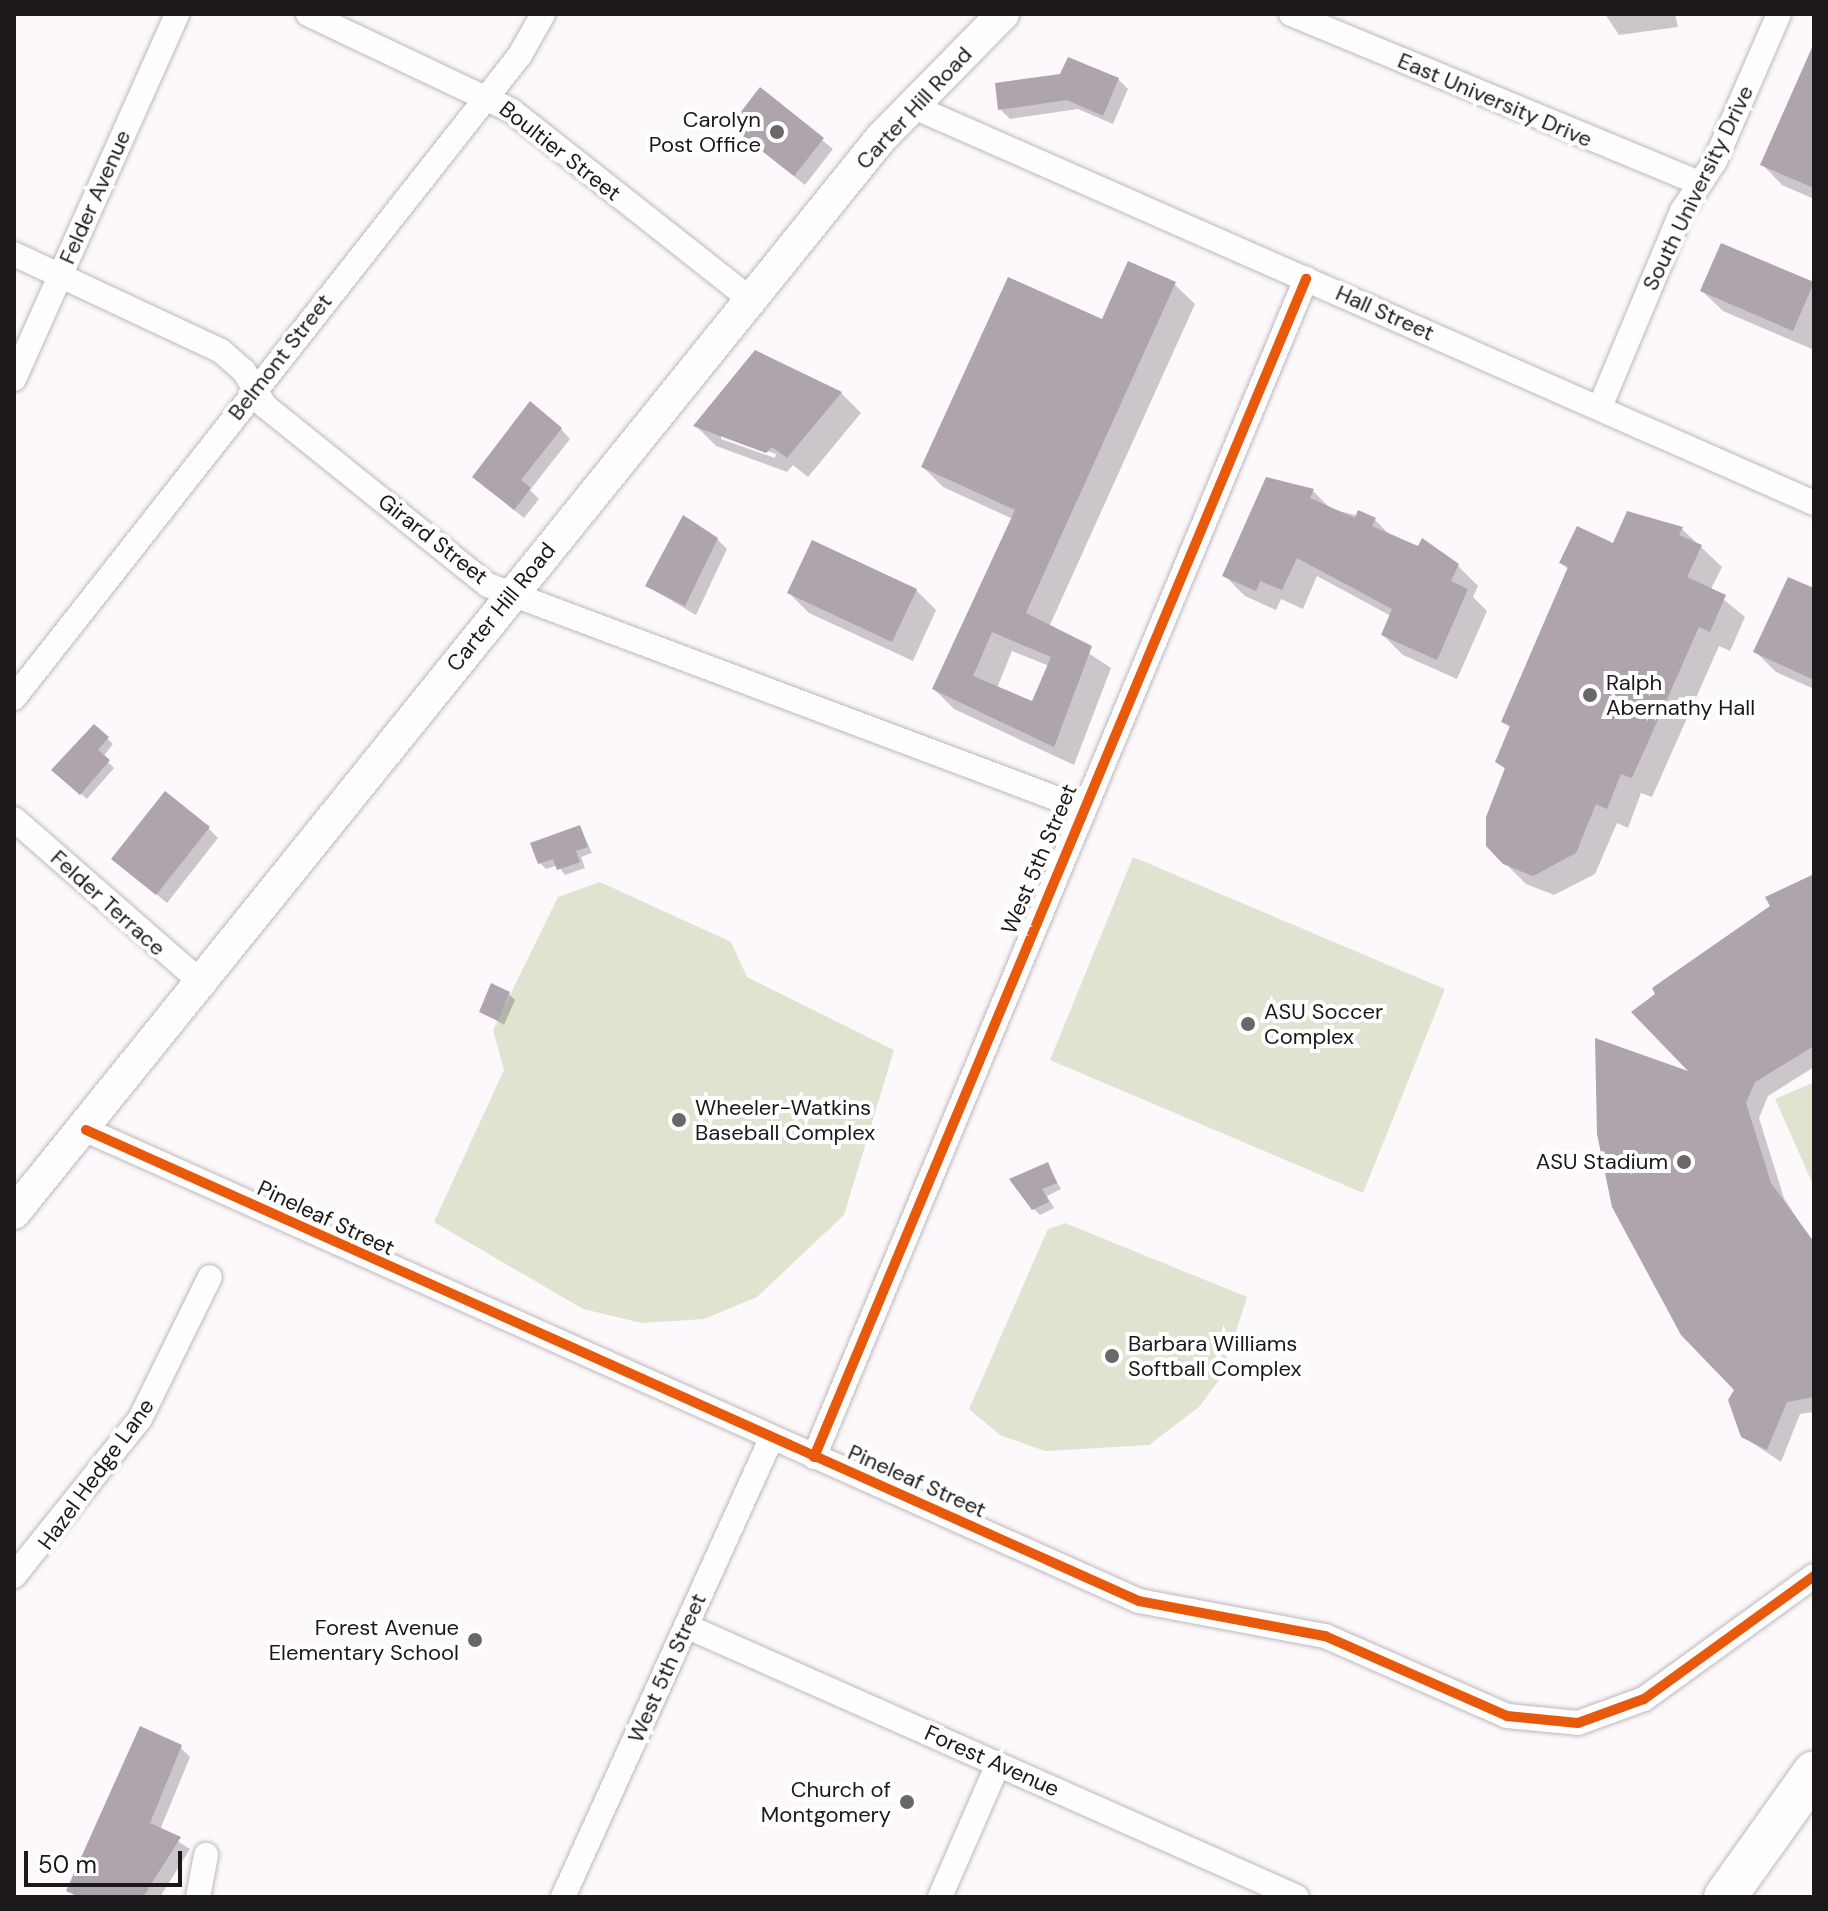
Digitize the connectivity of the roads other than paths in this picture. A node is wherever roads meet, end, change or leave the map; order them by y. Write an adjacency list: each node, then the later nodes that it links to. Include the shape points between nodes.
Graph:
1 (177, 14): 11 (street, Felder Avenue)
2 (308, 14): 7 (street, Boultier Street)
3 (543, 14): 7 (street, Belmont Street)
4 (1003, 14): 8 (main road, Carter Hill Road)
5 (1291, 14): 9 (street, East University Drive)
6 (1779, 14): 9 (street, South University Drive)
7 (487, 96): 13 (street, Boultier Street); 15 (street, Belmont Street)
8 (912, 106): 12 (street, Hall Street); 13 (main road, Carter Hill Road)
9 (1700, 183): 16 (street, South University Drive)
10 (14, 254): 11 (street, Girard Street)
11 (61, 274): 14 (street, Felder Avenue); 15 (street, Girard Street, via 204,340 244,371)
12 (1306, 279): 16 (street, Hall Street); 20 (street, West 5th Street)
13 (750, 299): 18 (main road, Carter Hill Road)
14 (14, 379)
15 (254, 388): 18 (street, Girard Street, via 265,406 488,585); 19 (street, Belmont Street)
16 (1600, 407): 17 (street, Hall Street)
17 (1814, 503)
18 (512, 593): 20 (street, Girard Street); 22 (main road, Carter Hill Road)
19 (14, 698)
20 (1082, 808): 27 (street, West 5th Street)
21 (14, 819): 22 (street, Felder Terrace)
22 (204, 985): 23 (main road, Carter Hill Road)
23 (86, 1130): 24 (main road, Carter Hill Road); 26 (street, Pineleaf Street)
24 (14, 1213)
25 (210, 1277): 28 (street, Hazel Hedge Lane, via 140,1419)
26 (771, 1439): 27 (street, Pineleaf Street); 30 (street, West 5th Street)
27 (814, 1457): 29 (street, Pineleaf Street, via 1139,1601 1293,1626 1507,1716 1578,1723 1644,1699)
28 (14, 1576)
29 (1814, 1576)
30 (686, 1626): 31 (street, Forest Avenue); 35 (street, West 5th Street)
31 (998, 1764): 36 (street); 37 (street, Forest Avenue)
32 (1814, 1772): 38 (highway)
33 (206, 1855): 34 (street)
34 (198, 1897)
35 (563, 1897)
36 (940, 1897)
37 (1297, 1897)
38 (1725, 1897)

